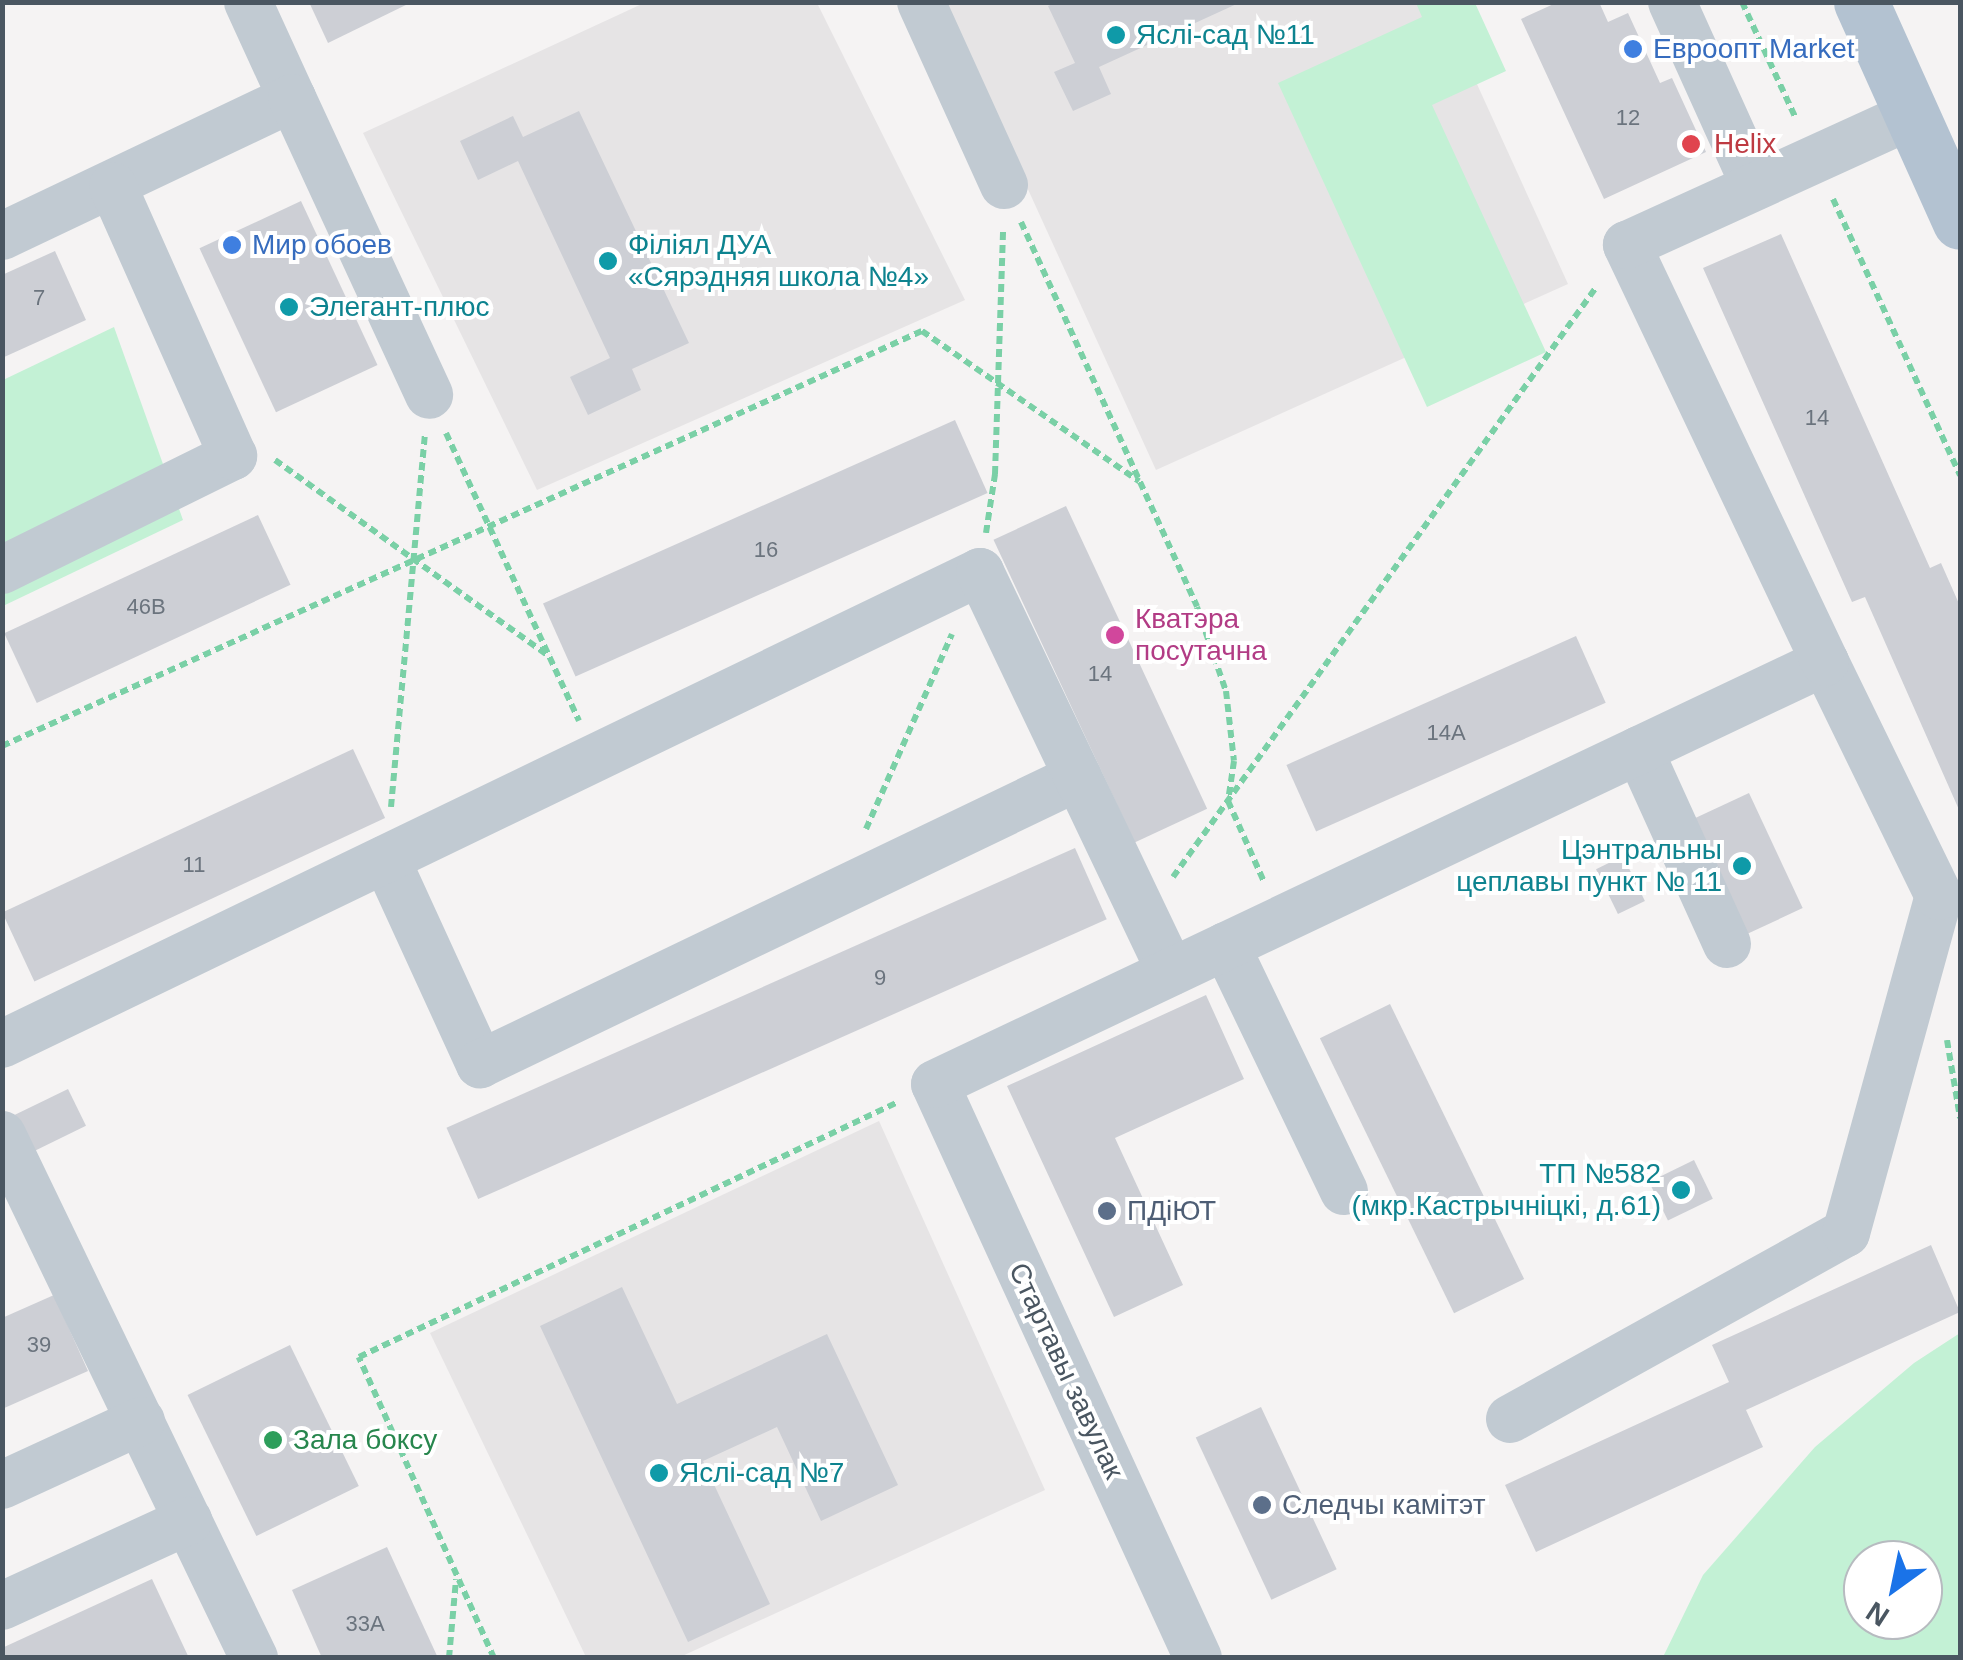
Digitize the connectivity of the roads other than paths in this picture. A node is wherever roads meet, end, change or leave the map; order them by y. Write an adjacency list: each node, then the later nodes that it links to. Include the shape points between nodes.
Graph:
1 (248, 2): 5 (street)
2 (921, 2): 7 (street)
3 (1672, 2): 9 (street)
4 (1861, 2): 6 (main road)
5 (292, 98): 8 (street); 12 (street)
6 (1912, 115): 9 (street); 10 (main road)
7 (1004, 185)
8 (112, 186): 11 (street); 13 (street, via 233,456)
9 (1755, 186): 14 (street, via 1628,245)
10 (1960, 222)
11 (2, 236)
12 (429, 395)
13 (2, 570)
14 (1825, 662): 15 (street); 24 (street, via 1938,896 1846,1233)
15 (1639, 750): 18 (street); 19 (street)
16 (1078, 777): 17 (street, via 980,572); 17 (street, via 480,1064); 20 (street)
17 (386, 859): 21 (street)
18 (1728, 944)
19 (1226, 946): 20 (street); 23 (street)
20 (1172, 972): 30 (street, Стартавы завулак, via 935,1084)
21 (2, 1044)
22 (2, 1136): 25 (street)
23 (1344, 1191)
24 (1510, 1419)
25 (140, 1421): 26 (street); 27 (street)
26 (2, 1485)
27 (188, 1521): 28 (street); 29 (street)
28 (2, 1606)
29 (254, 1658)
30 (1198, 1658)

